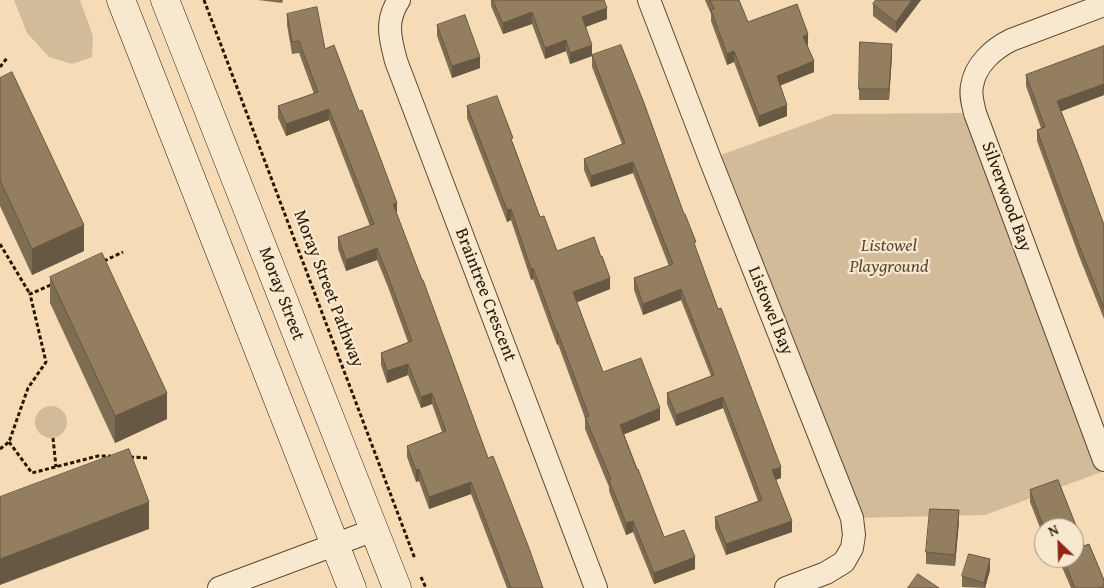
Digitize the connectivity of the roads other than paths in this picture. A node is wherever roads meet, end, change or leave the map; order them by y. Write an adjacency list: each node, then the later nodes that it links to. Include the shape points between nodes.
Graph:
1 (122, 0): 8 (street)
2 (165, 0): 7 (street, Moray Street)
3 (399, 0): 12 (street, Braintree Crescent, via 392,11 390,23 396,61)
4 (650, 0): 13 (street, Listowel Bay, via 852,518 852,548 844,562 826,573)
5 (1104, 5): 6 (street, Silverwood Bay, via 1000,45 984,61 972,85 975,113)
6 (1104, 460)
7 (374, 530): 8 (street); 11 (street, Moray Street)
8 (335, 545): 9 (street); 10 (street)
9 (219, 588)
10 (352, 588)
11 (396, 588)
12 (596, 588)
13 (786, 588)

